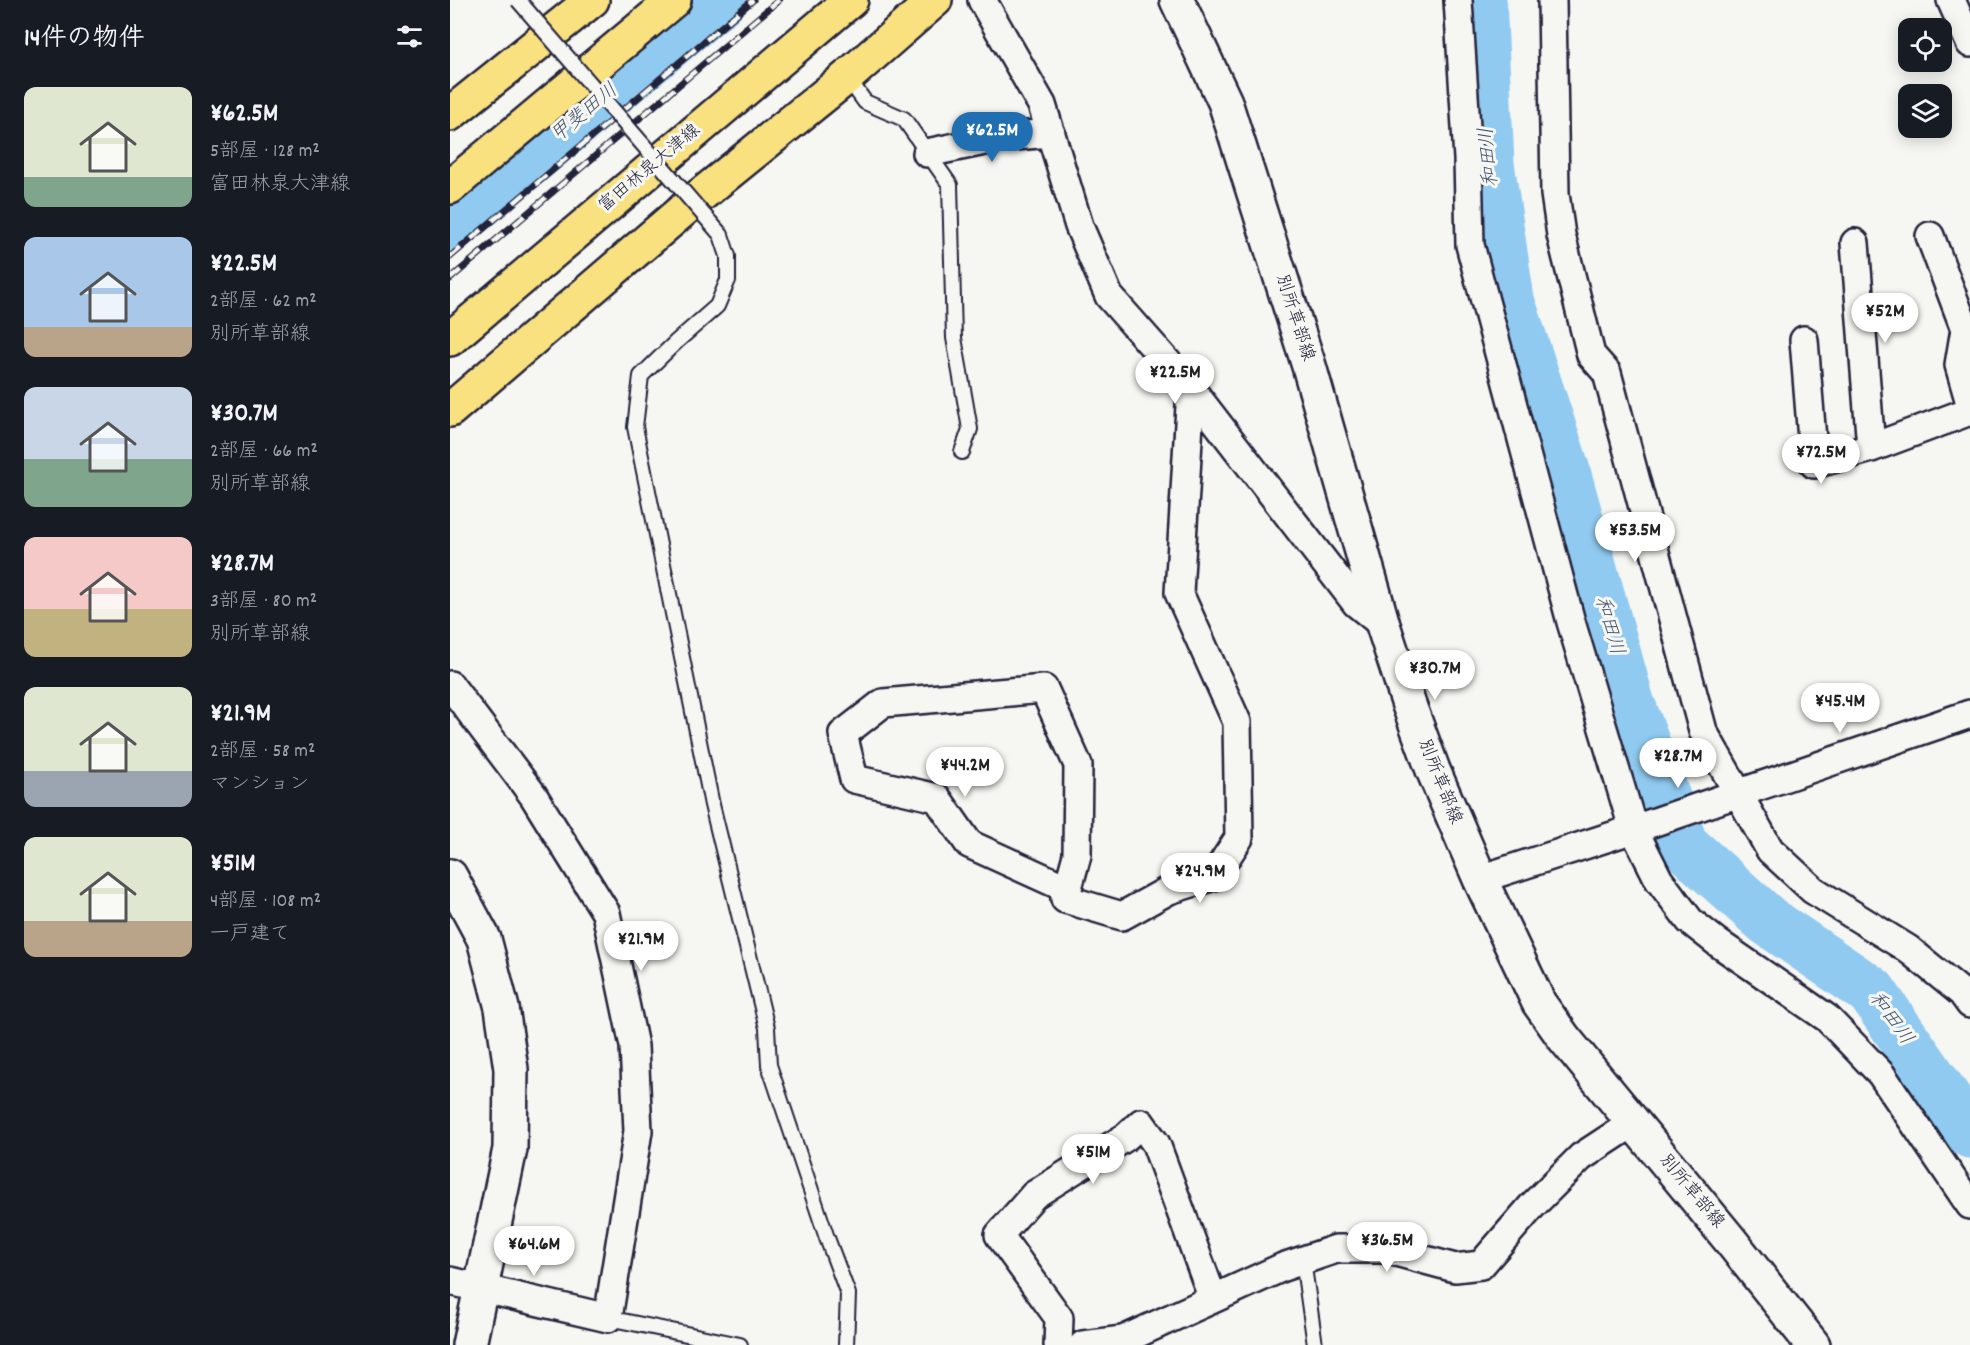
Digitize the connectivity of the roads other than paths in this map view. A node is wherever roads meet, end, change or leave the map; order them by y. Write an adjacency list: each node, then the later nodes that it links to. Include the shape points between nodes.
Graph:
1 (518, 0): 44 (lane, bridge, via 721,235 728,256 728,280 717,306 641,376 635,426 712,805 767,1029 769,1065 848,1294)
2 (592, 0): 13 (main road)
3 (674, 0): 16 (main road)
4 (851, 0): 19 (main road, 富田林泉大津線)
5 (935, 0): 12 (main road)
6 (982, 0): 14 (street, via 1042,105)
7 (1177, 0): 27 (main road, 別所草部線, via 1225,102 1309,366)
8 (1458, 0): 31 (street, via 1470,245 1571,622)
9 (1552, 0): 30 (street, via 1555,194 1561,235 1591,355 1607,373 1703,731)
10 (1951, 0): 11 (street)
11 (1970, 43)
12 (847, 76): 15 (lane, via 865,102 904,119); 23 (main road)
13 (450, 114)
14 (1051, 133): 15 (street, via 1004,137); 21 (street, via 1079,226 1109,296)
15 (927, 153): 26 (lane, via 950,185 954,338 970,429)
16 (450, 187)
17 (1930, 236): 22 (street, via 1965,328 1959,365)
18 (1855, 243): 25 (street)
19 (450, 339)
20 (1804, 340): 25 (street, via 1814,464)
21 (1191, 389): 27 (street, via 1356,603); 34 (street, via 1179,593 1237,722 1239,838 1214,876 1169,890 1122,916 1065,899)
22 (1970, 403)
23 (450, 410)
24 (1970, 411): 25 (street)
25 (1870, 448)
26 (962, 452)
27 (1383, 625): 33 (main road, 別所草部線, via 1433,770)
28 (452, 690): 41 (street, via 533,795 606,913 634,1046 638,1131)
29 (1970, 714): 30 (street)
30 (1731, 794): 31 (street); 35 (street, via 1770,850 1813,891 1908,949)
31 (1640, 826): 33 (street); 37 (street, via 1659,880 1690,921 1827,1018 1881,1074)
32 (450, 876): 39 (main road, via 484,939 502,1008 511,1070 510,1149)
33 (1480, 879): 36 (main road, 別所草部線, via 1539,1003)
34 (1068, 889): 34 (street, via 969,844 938,798 854,779 843,734 883,704 1044,689 1078,765 1077,855)
35 (1970, 1004)
36 (1633, 1123): 38 (street, via 1581,1157 1481,1265 1455,1268 1385,1249 1336,1249); 48 (main road, 別所草部線)
37 (1970, 1205)
38 (1303, 1260): 40 (street); 47 (lane)
39 (466, 1285): 41 (street); 42 (main road)
40 (1213, 1299): 45 (street, via 1156,1144 1141,1123 1126,1137 1034,1195 999,1235 1059,1318); 46 (street, via 1123,1340)
41 (608, 1318): 43 (lane)
42 (469, 1345)
43 (740, 1345)
44 (846, 1345)
45 (1058, 1345)
46 (1083, 1345)
47 (1315, 1345)
48 (1813, 1345)

